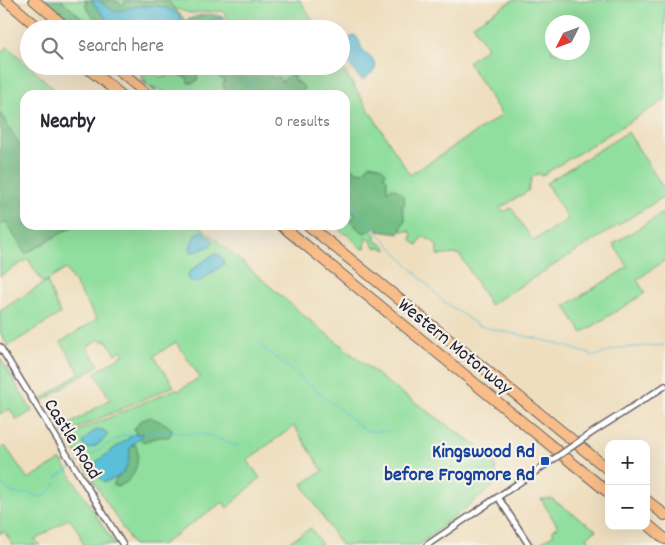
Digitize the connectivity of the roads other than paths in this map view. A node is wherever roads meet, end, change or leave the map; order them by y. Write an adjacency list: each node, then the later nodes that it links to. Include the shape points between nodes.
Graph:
1 (6, 0): 3 (highway)
2 (34, 0): 4 (highway)
3 (29, 20)
4 (57, 20)
5 (96, 75): 7 (highway)
6 (124, 75): 8 (highway)
7 (115, 90)
8 (142, 90)
9 (286, 230): 14 (highway, Western Motorway)
10 (314, 230): 13 (highway, Western Motorway)
11 (0, 347): 20 (street, Castle Road)
12 (665, 386): 15 (street, bridge)
13 (605, 467)
14 (605, 490)
15 (498, 497): 21 (street); 22 (street)
16 (650, 503): 17 (highway)
17 (665, 515)
18 (650, 526): 19 (highway)
19 (665, 539)
20 (123, 545)
21 (427, 545)
22 (529, 545)

